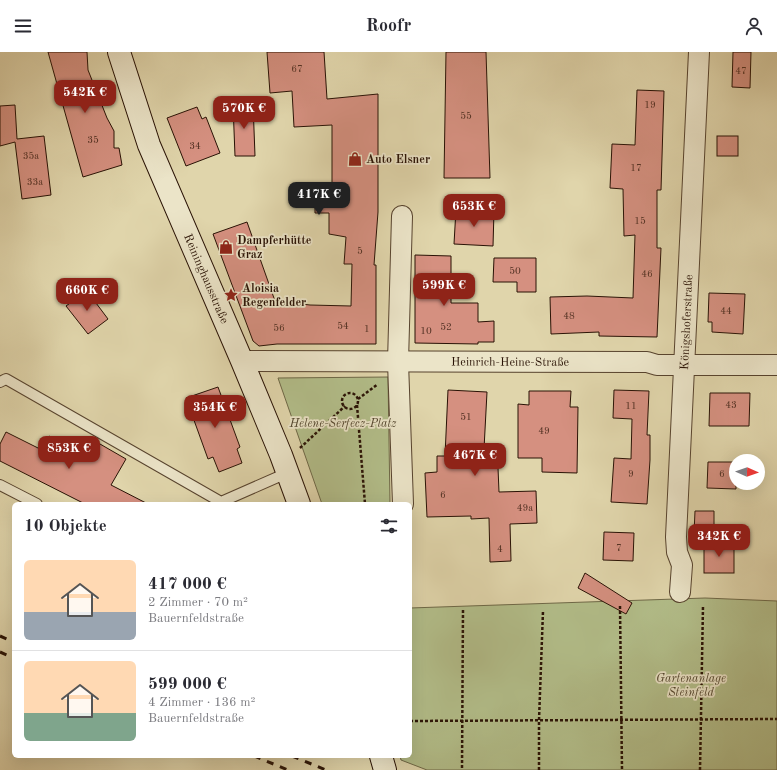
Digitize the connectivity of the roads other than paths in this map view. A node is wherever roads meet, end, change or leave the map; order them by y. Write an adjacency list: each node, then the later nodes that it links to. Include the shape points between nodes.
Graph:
1 (119, 52): 4 (main road, Reininghausstraße, via 148,145)
2 (699, 52): 6 (street, Königshoferstraße)
3 (402, 216): 5 (street)
4 (242, 361): 5 (street, Heinrich-Heine-Straße); 9 (main road, Reininghausstraße)
5 (398, 362): 6 (street, Heinrich-Heine-Straße, via 647,362 657,365); 15 (street)
6 (684, 365): 7 (street, Heinrich-Heine-Straße); 16 (street, Königshoferstraße, via 676,537 677,552 682,565)
7 (777, 365)
8 (0, 382): 12 (lane, via 6,379)
9 (287, 473): 13 (lane); 14 (main road, Reininghausstraße)
10 (0, 485): 11 (lane)
11 (33, 502)
12 (218, 502)
13 (222, 502)
14 (298, 502)
15 (404, 502)
16 (680, 592)
17 (382, 758): 18 (main road)
18 (385, 770)

